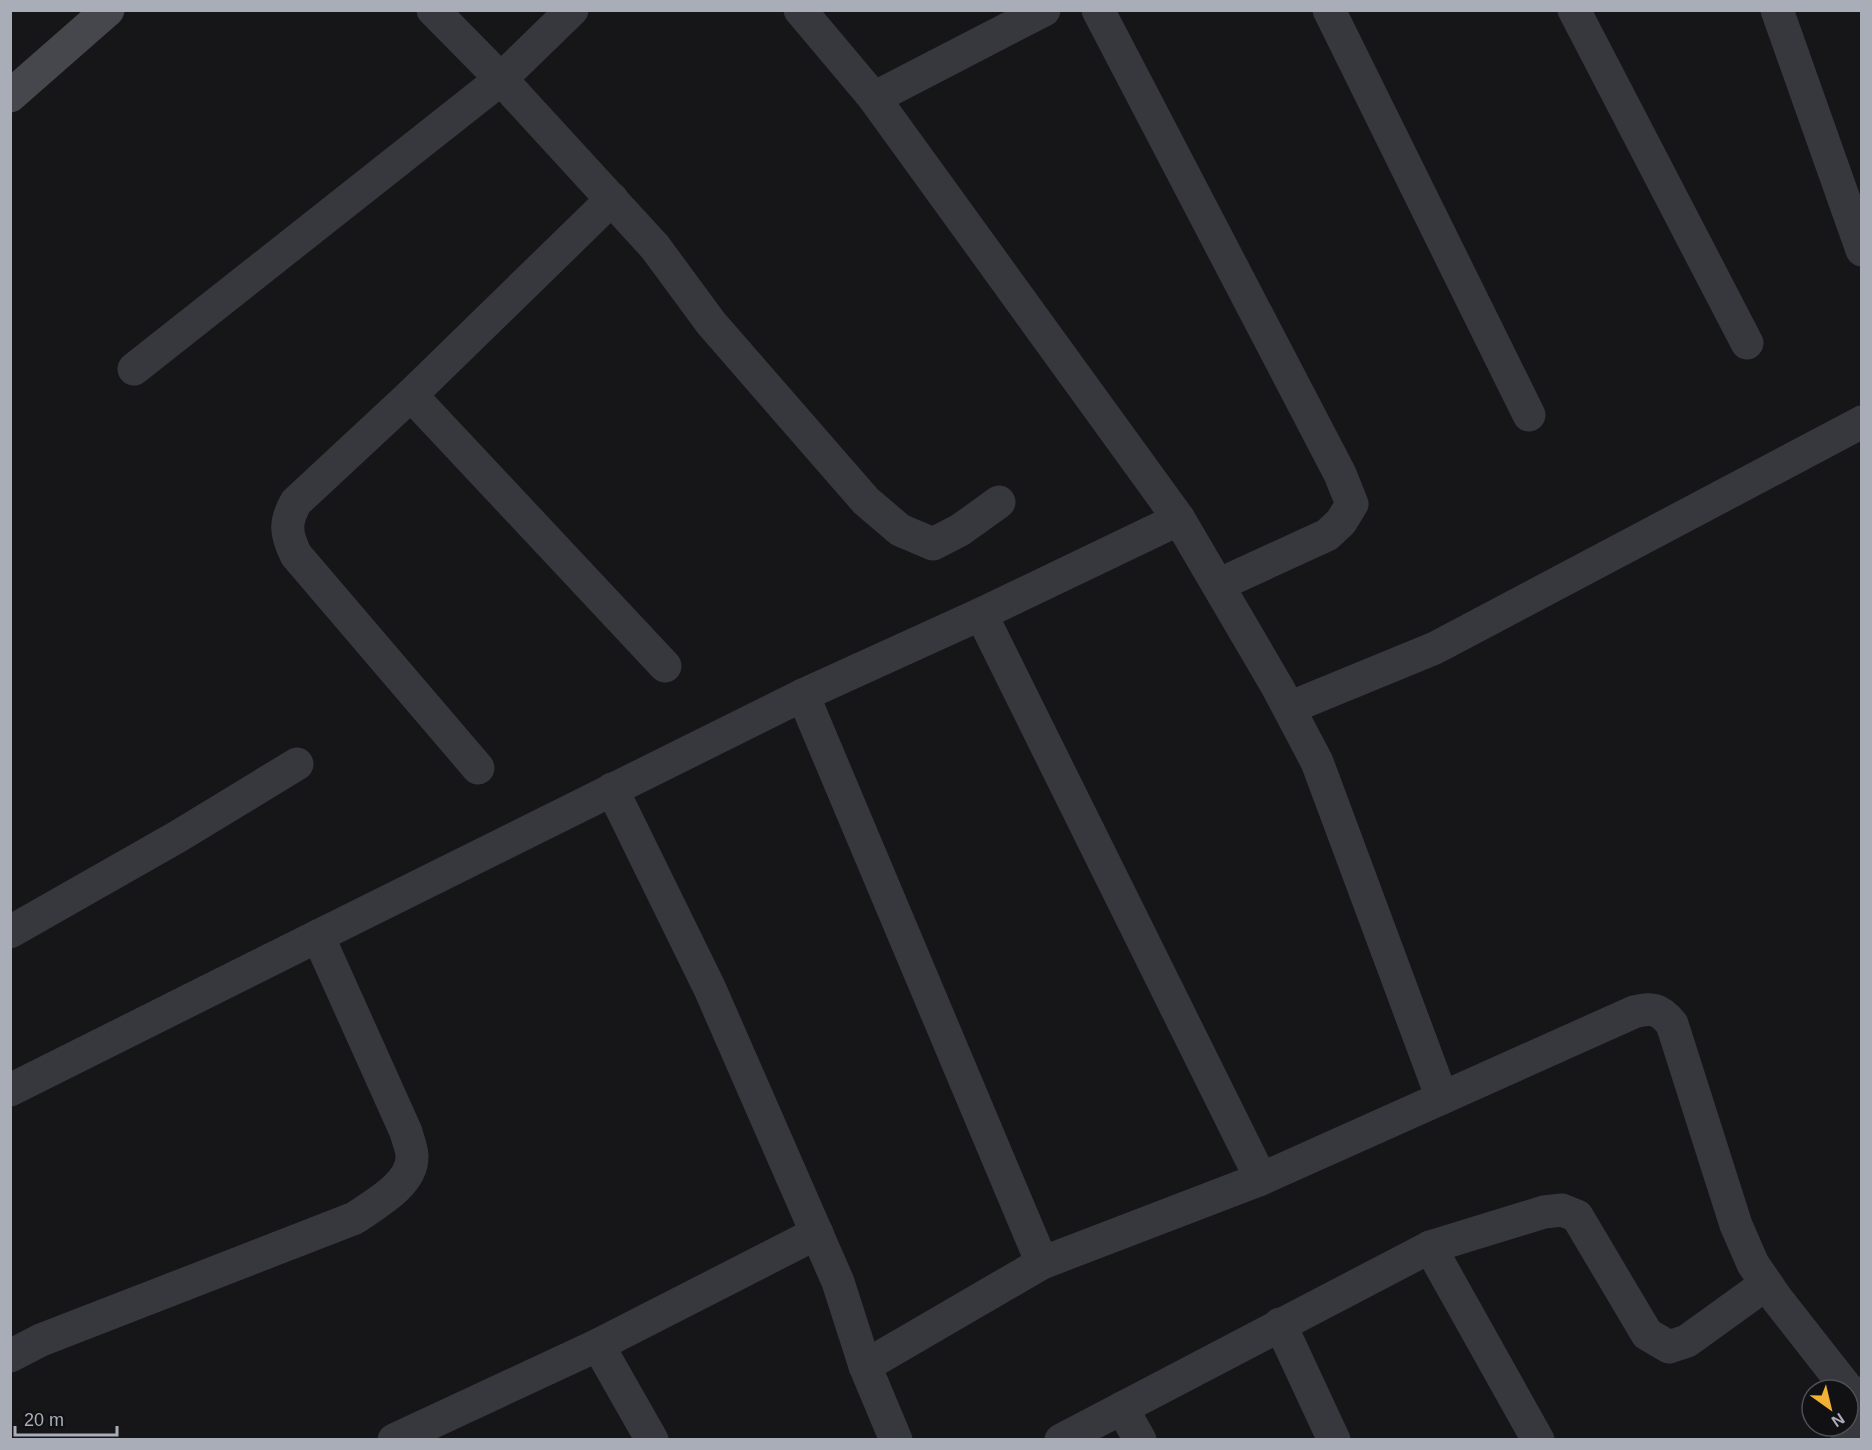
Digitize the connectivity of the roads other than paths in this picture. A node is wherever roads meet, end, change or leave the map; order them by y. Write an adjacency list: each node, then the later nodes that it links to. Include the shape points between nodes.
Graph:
1 (108, 10): 11 (street)
2 (433, 10): 10 (street)
3 (572, 10): 10 (street)
4 (801, 10): 12 (street)
5 (1044, 10): 12 (street)
6 (1098, 10): 22 (street, via 1340,474 1352,504 1341,522 1326,535)
7 (1329, 10): 18 (street)
8 (1574, 10): 15 (street)
9 (1777, 10): 14 (street)
10 (501, 79): 13 (street); 16 (street)
11 (10, 96)
12 (874, 98): 21 (street)
13 (612, 199): 17 (street); 20 (street, via 719,332 866,501 900,531 933,544)
14 (1862, 249)
15 (1747, 343)
16 (134, 369)
17 (411, 394): 24 (street); 28 (street, via 296,502 287,518 286,534 296,555)
18 (1529, 415)
19 (1862, 422): 26 (street, via 1435,648)
20 (999, 502)
21 (1179, 519): 22 (street); 23 (street)
22 (1218, 585): 26 (street)
23 (981, 614): 25 (street); 34 (street)
24 (665, 666)
25 (803, 695): 29 (street); 37 (street)
26 (1289, 708): 33 (street, via 1317,762)
27 (297, 764): 30 (street)
28 (478, 768)
29 (612, 789): 31 (street); 35 (street, via 710,989)
30 (10, 932)
31 (318, 936): 32 (street); 41 (street, via 406,1132 412,1157 405,1178 355,1218 41,1340)
32 (10, 1090)
33 (1442, 1098): 34 (street); 38 (street, via 1634,1012 1650,1008 1662,1012 1672,1024 1736,1225)
34 (1261, 1179): 37 (street)
35 (817, 1233): 40 (street); 42 (street, via 838,1282)
36 (1430, 1247): 38 (street, via 1544,1212 1562,1210 1578,1216 1647,1334 1669,1347 1687,1341); 39 (street); 51 (street)
37 (1042, 1263): 42 (street)
38 (1766, 1284): 43 (street)
39 (1280, 1323): 44 (street); 50 (street)
40 (598, 1345): 45 (street); 46 (street)
41 (10, 1356)
42 (865, 1366): 47 (street)
43 (1843, 1378)
44 (1122, 1408): 48 (street); 49 (street)
45 (394, 1440)
46 (652, 1440)
47 (896, 1440)
48 (1061, 1440)
49 (1140, 1440)
50 (1334, 1440)
51 (1538, 1440)

